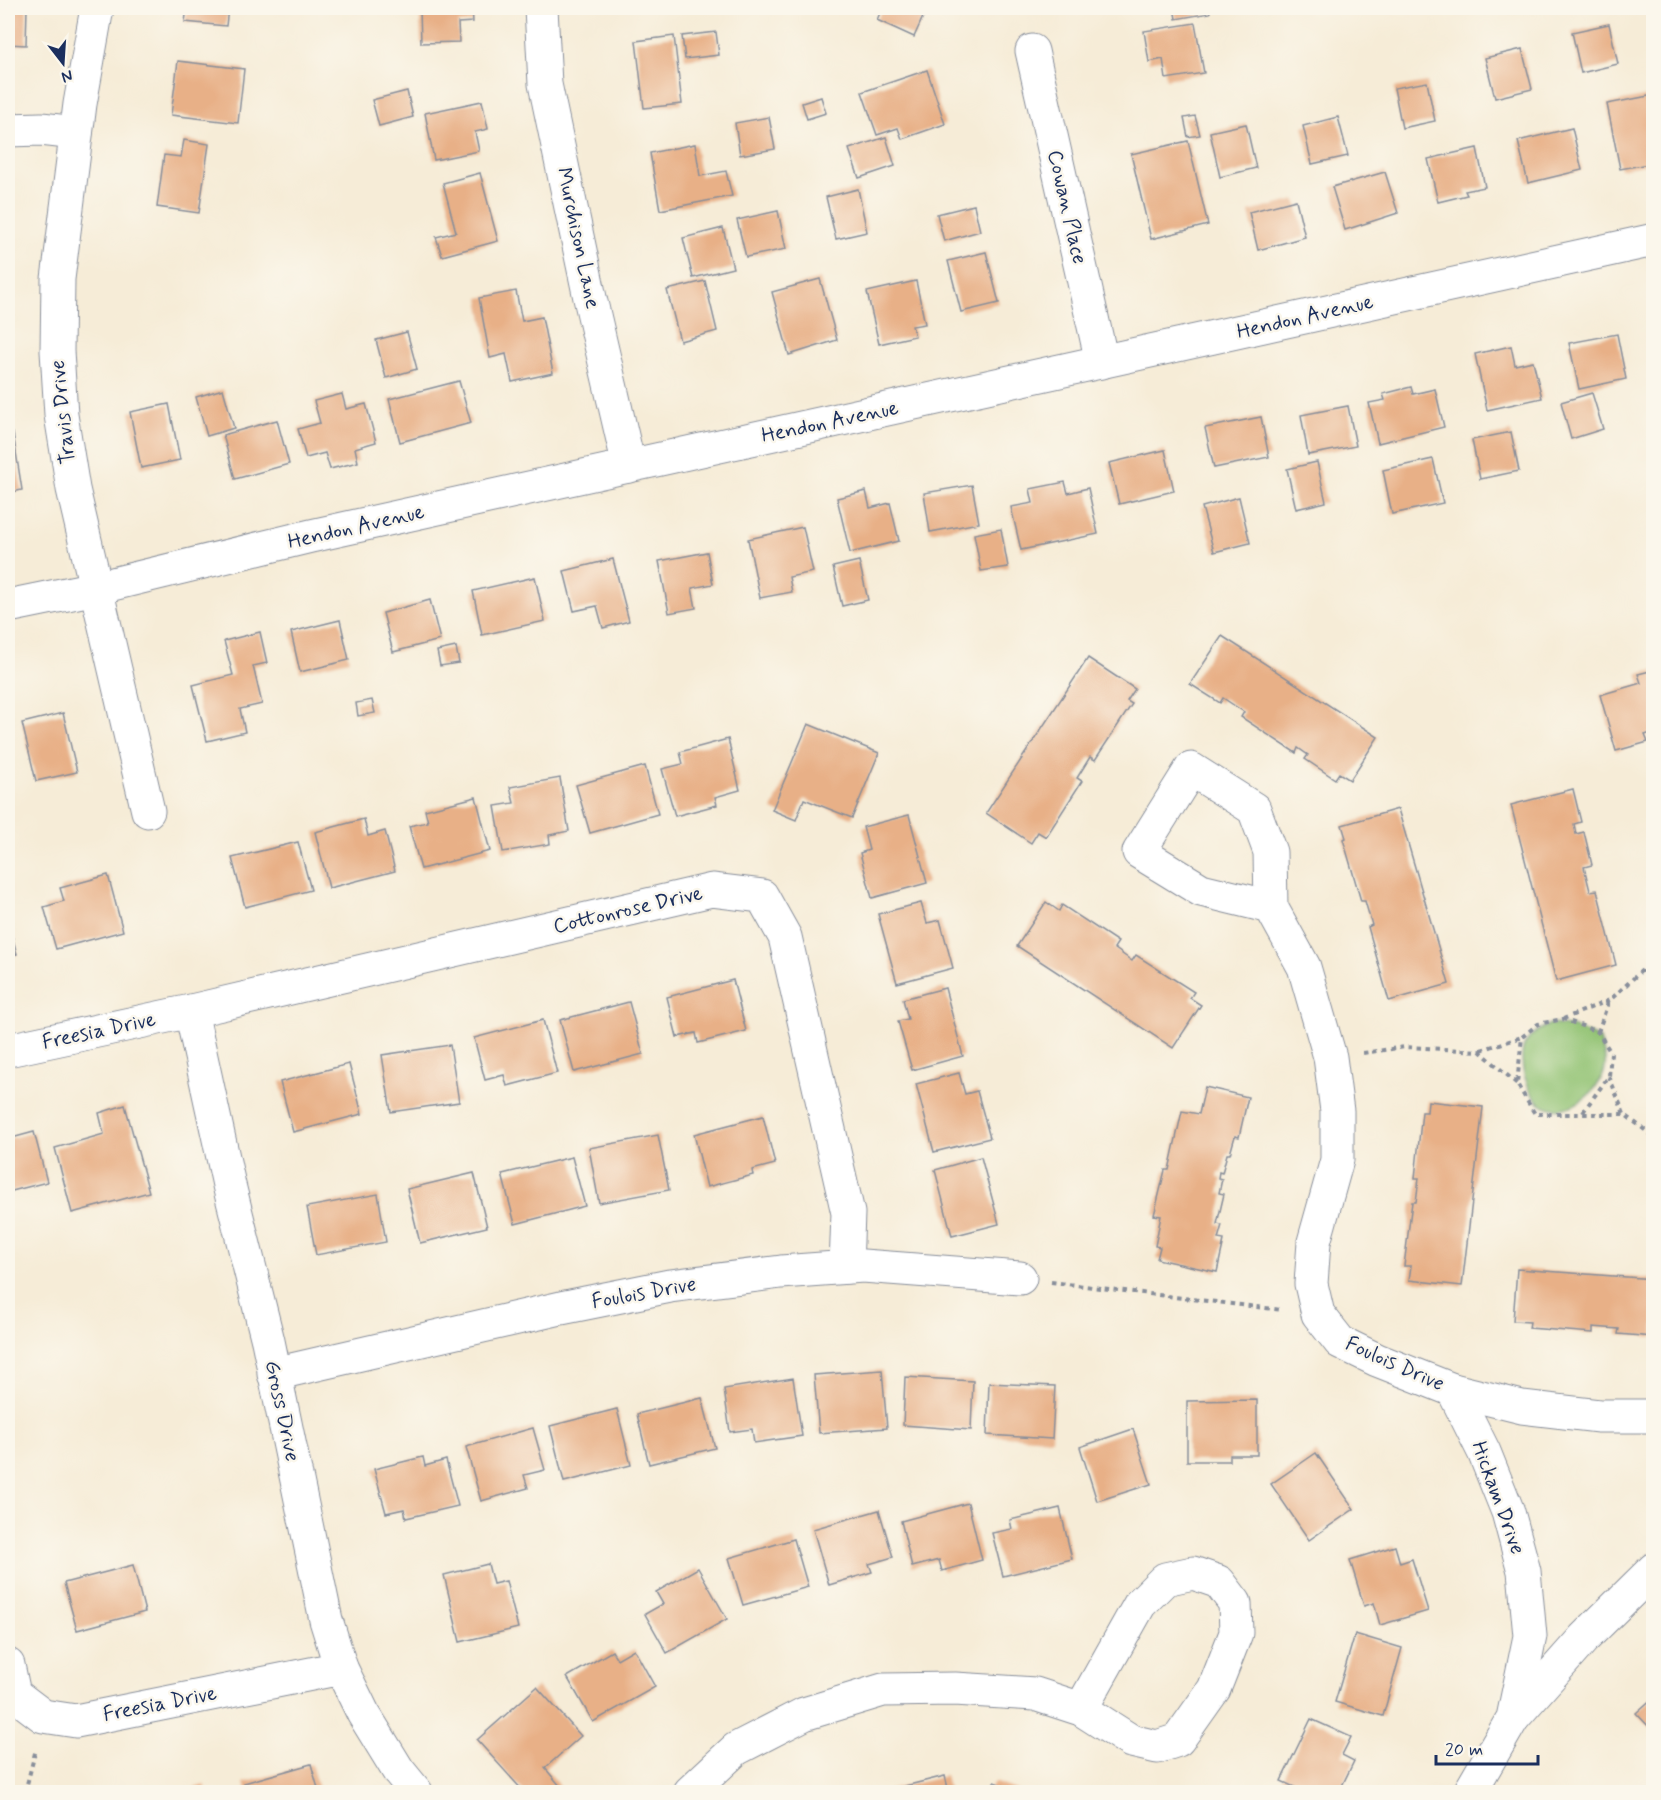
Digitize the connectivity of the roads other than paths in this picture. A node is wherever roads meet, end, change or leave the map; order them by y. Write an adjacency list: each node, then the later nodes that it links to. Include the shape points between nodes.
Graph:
1 (97, 8): 5 (street, Travis Drive)
2 (541, 8): 8 (street, Murchison Lane, via 545,84)
3 (1032, 51): 7 (street, Cowan Place)
4 (8, 130): 5 (street)
5 (76, 133): 9 (street, Travis Drive, via 58,279 57,351 61,415 71,478)
6 (1653, 240): 7 (street, Hendon Avenue)
7 (1102, 362): 8 (street, Hendon Avenue)
8 (629, 466): 9 (street, Hendon Avenue)
9 (96, 588): 10 (street, Hendon Avenue); 11 (street, Travis Drive)
10 (8, 606)
11 (148, 811)
12 (1271, 907): 12 (street, Foulois Drive, via 1270,852 1254,809 1191,769 1139,852 1201,890); 18 (street, Foulois Drive, via 1304,968 1330,1057 1337,1111 1337,1160 1314,1242 1311,1284 1318,1314 1340,1342)
13 (191, 1011): 14 (street, Freesia Drive); 15 (street, Cottonrose Drive, via 712,890 762,896 785,937 848,1213); 17 (street, Gross Drive)
14 (8, 1050)
15 (846, 1267): 16 (street, Foulois Drive); 17 (street, Foulois Drive, via 670,1286)
16 (1020, 1278)
17 (274, 1374): 22 (street, Gross Drive, via 326,1620)
18 (1453, 1390): 19 (street, Foulois Drive, via 1522,1407 1599,1416); 24 (street, Hickam Drive, via 1504,1502 1524,1571 1530,1636)
19 (1653, 1416)
20 (1653, 1569): 24 (street, Hickam Drive, via 1584,1638)
21 (8, 1665): 22 (street, Freesia Drive, via 14,1694 43,1716 76,1721)
22 (341, 1668): 25 (street, Gross Drive, via 363,1713)
23 (1080, 1709): 23 (street, via 1131,1741 1158,1747 1178,1740 1215,1689 1236,1633 1235,1603 1219,1582 1193,1573 1165,1580 1140,1604); 26 (street, via 1035,1694 883,1690 804,1714 736,1749)
24 (1513, 1718): 27 (street, Hickam Drive)
25 (416, 1792)
26 (690, 1792)
27 (1470, 1792)

